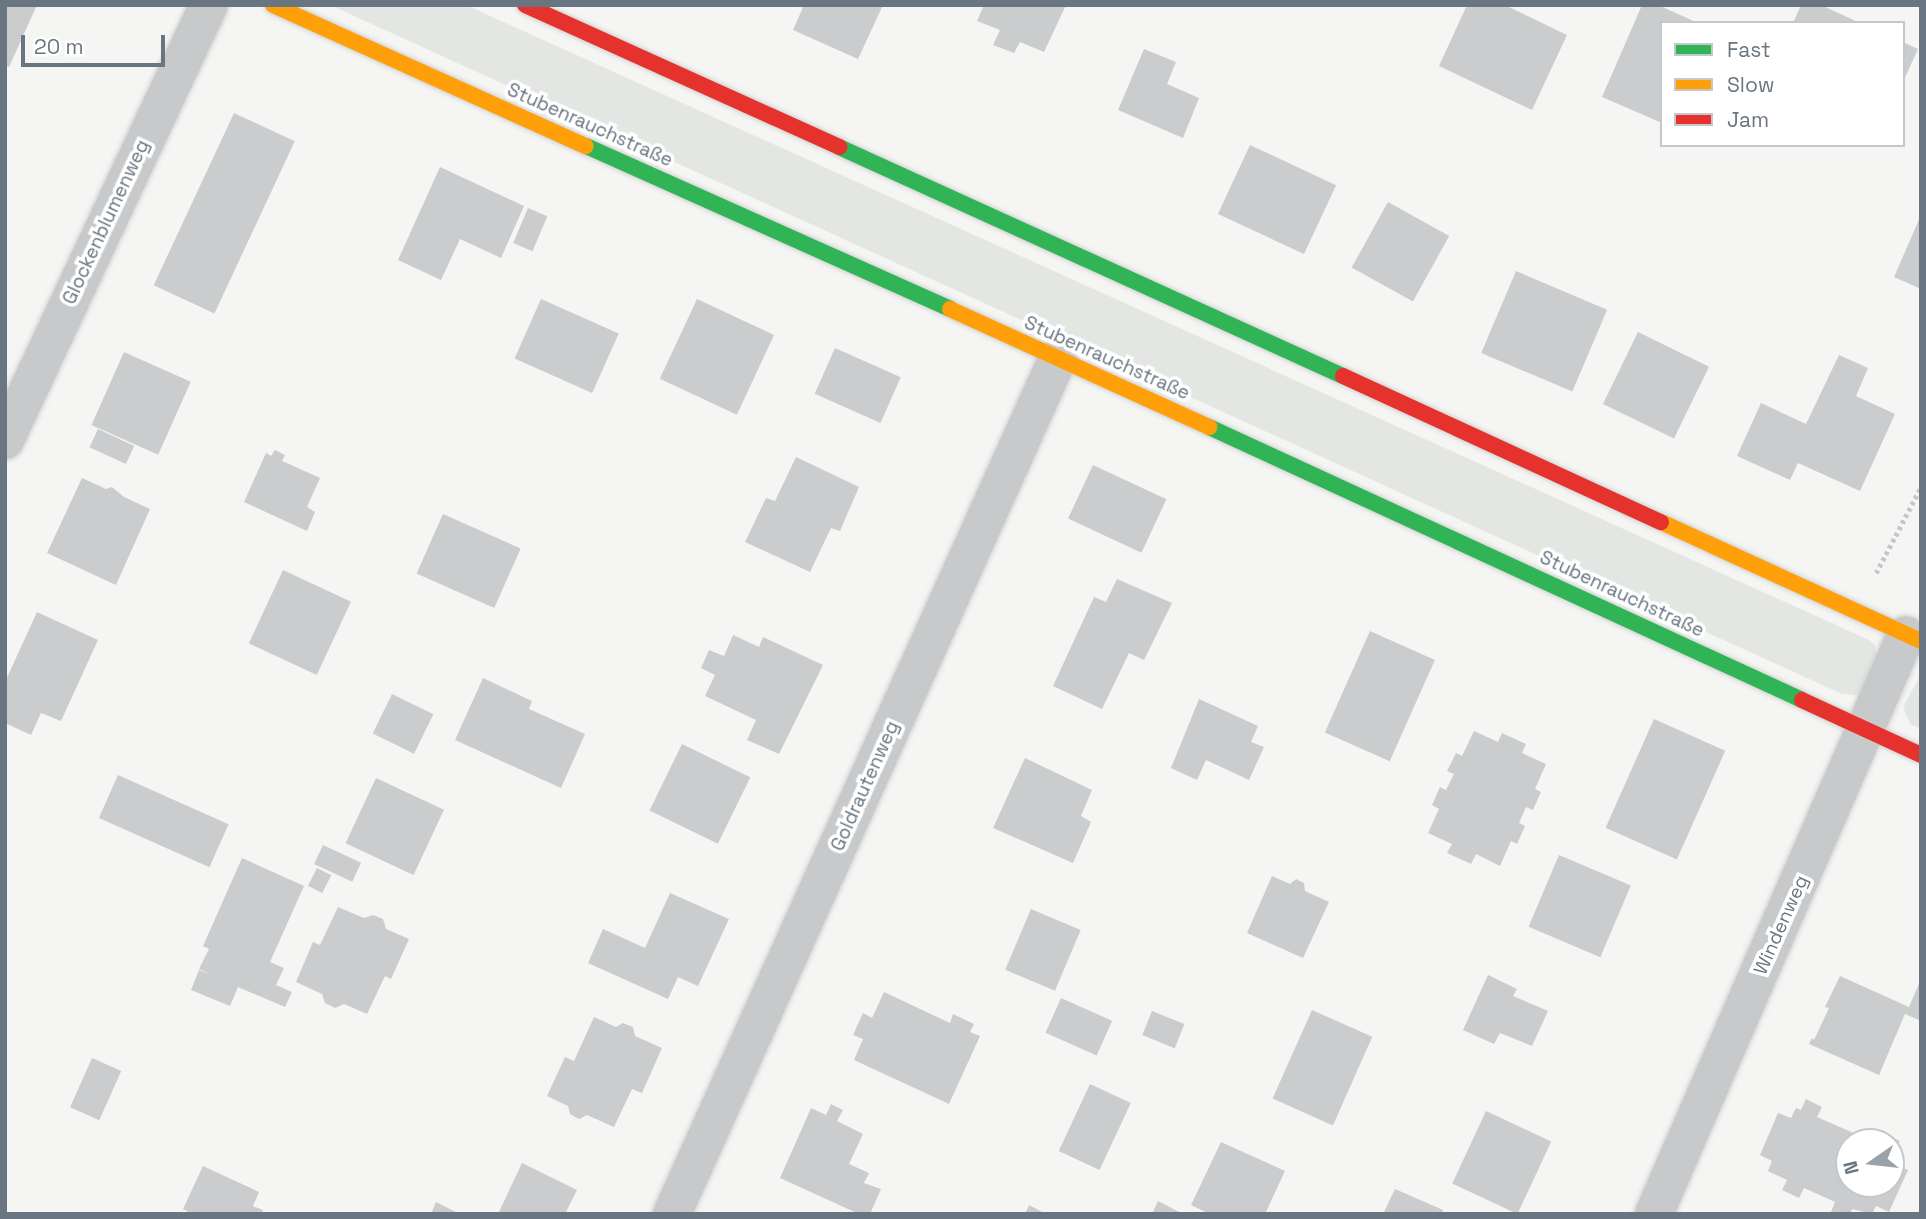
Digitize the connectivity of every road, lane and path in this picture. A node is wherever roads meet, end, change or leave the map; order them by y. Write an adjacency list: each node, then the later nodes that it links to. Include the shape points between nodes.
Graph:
1 (209, 5): 5 (street, Glockenblumenweg)
2 (273, 5): 4 (main road, Stubenrauchstraße)
3 (525, 5): 8 (main road)
4 (1058, 358): 9 (main road, Stubenrauchstraße); 11 (street, Goldrautenweg)
5 (5, 440)
6 (1921, 487): 7 (path)
7 (1872, 581)
8 (1913, 638): 9 (street, Windenweg)
9 (1866, 730): 10 (main road, Stubenrauchstraße); 12 (street, Windenweg)
10 (1921, 755)
11 (672, 1214)
12 (1654, 1214)

